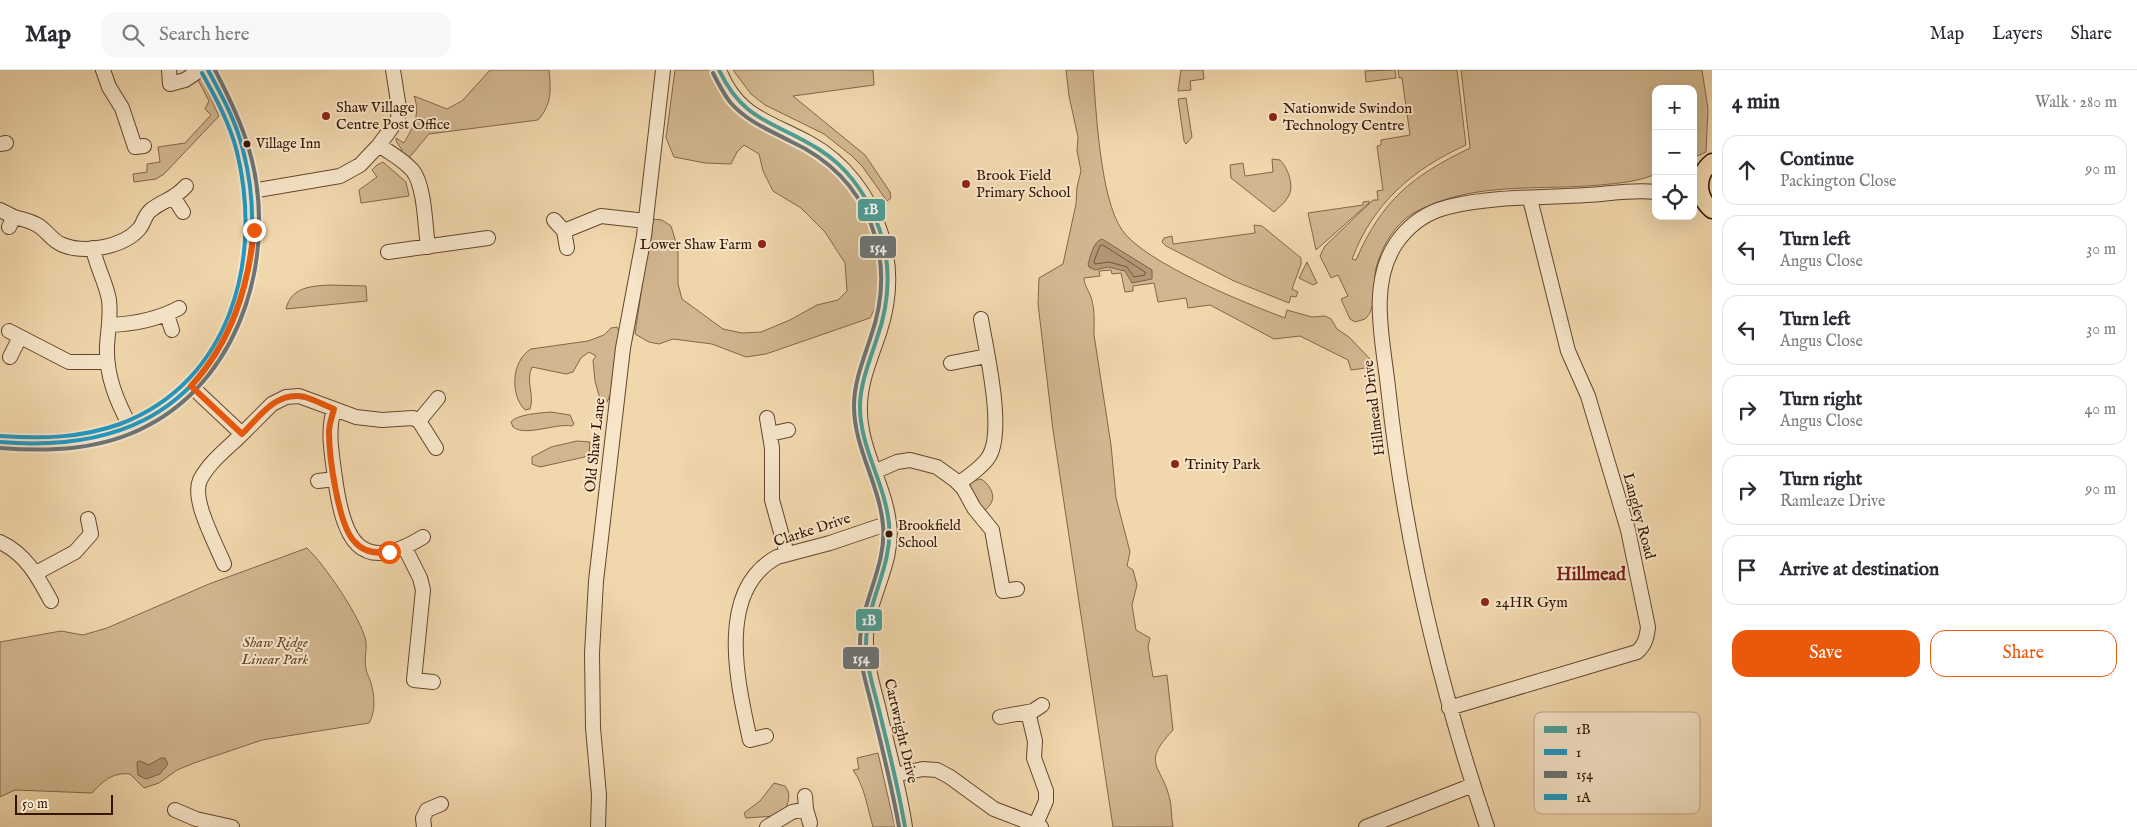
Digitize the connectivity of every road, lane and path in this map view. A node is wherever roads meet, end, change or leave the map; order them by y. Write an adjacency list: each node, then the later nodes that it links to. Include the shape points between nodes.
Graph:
1 (103, 70): 9 (street, via 122,108 134,147)
2 (168, 70): 3 (street, via 170,84 185,80)
3 (200, 70)
4 (208, 70): 14 (street, via 224,95 239,131)
5 (393, 70): 8 (street, via 399,115)
6 (663, 70): 21 (street, Old Shaw Lane)
7 (719, 70): 46 (street, Cartwright Drive, via 736,100 756,117 809,143 840,166 862,193 879,227 885,250 888,294 883,321 864,375 860,405 863,441)
8 (379, 145): 14 (street, via 346,174); 24 (street, via 416,176)
9 (144, 146)
10 (1711, 162): 11 (street); 17 (main road, via 1700,181)
11 (1697, 170)
12 (186, 186): 15 (street)
13 (1652, 190): 16 (street, Hillmead Drive)
14 (252, 191): 35 (street, via 254,230 240,304 211,362)
15 (174, 198): 19 (street); 25 (street, via 152,209 128,237)
16 (1530, 199): 62 (street, Hillmead Drive, via 1464,204 1423,217 1398,240 1381,277 1386,368 1403,502 1423,607); 62 (street, Langley Road, via 1568,351 1588,396 1628,530 1648,635 1637,652)
17 (1706, 206)
18 (0, 210): 25 (street, via 11,222 40,226 63,246)
19 (183, 212)
20 (554, 220): 22 (street)
21 (646, 221): 22 (street, via 601,216); 75 (street, Old Shaw Lane, via 623,348 596,590 592,653)
22 (564, 232): 26 (street)
23 (488, 238): 24 (street)
24 (428, 247): 27 (street)
25 (93, 248): 29 (street, via 108,292)
26 (567, 248)
27 (388, 252)
28 (981, 319): 32 (street)
29 (109, 324): 30 (street, via 140,322 173,311); 33 (street)
30 (172, 330)
31 (10, 356): 33 (street, via 15,334 69,362)
32 (987, 356): 34 (street); 49 (street, via 995,413 994,443 986,461)
33 (107, 362): 40 (street, via 113,392)
34 (951, 362)
35 (191, 386): 40 (street, via 160,412); 42 (street)
36 (438, 398): 39 (street)
37 (334, 409): 39 (street, via 364,418); 42 (street, via 307,398 286,397 272,404); 47 (street, via 329,431)
38 (768, 418): 43 (street)
39 (419, 421): 45 (street)
40 (130, 426): 44 (street, via 100,438 68,444)
41 (788, 430): 43 (street)
42 (242, 434): 56 (street, via 206,471 200,482 198,497 215,526)
43 (770, 434): 55 (street, via 772,500)
44 (0, 442)
45 (436, 448)
46 (874, 472): 49 (street, via 903,460 916,461 937,467); 51 (street, Cartwright Drive)
47 (335, 479): 48 (street); 54 (street, via 342,518 353,540 375,553)
48 (318, 481)
49 (959, 483): 58 (street, via 992,530 1003,592)
50 (88, 519): 57 (street, via 96,533 75,552)
51 (889, 523): 55 (street, Clarke Drive); 66 (street, Cartwright Drive, via 889,548 868,613 866,643)
52 (423, 537): 54 (street)
53 (0, 542): 57 (street, via 18,554)
54 (405, 548): 60 (street, via 423,590 414,680)
55 (787, 554): 65 (street, Clarke Drive, via 769,561 753,579 742,602 737,628 738,676 750,740)
56 (224, 564)
57 (36, 573): 59 (street)
58 (1017, 590)
59 (51, 601)
60 (433, 682)
61 (1042, 705): 63 (street)
62 (1449, 708): 67 (street, Hillmead Drive)
63 (1028, 712): 64 (street); 72 (street, via 1035,741 1034,758 1046,791)
64 (1000, 717)
65 (766, 736)
66 (894, 774): 72 (street, via 937,770 994,809); 77 (street, Cartwright Drive)
67 (1472, 784): 78 (street); 79 (street, Hillmead Drive)
68 (441, 804): 74 (street, via 427,810 423,818)
69 (175, 810): 70 (street)
70 (194, 823): 73 (street)
71 (810, 823): 76 (street, via 805,803)
72 (1039, 826)
73 (232, 827)
74 (424, 827)
75 (598, 827)
76 (767, 827)
77 (906, 827)
78 (1366, 827)
79 (1487, 827)

